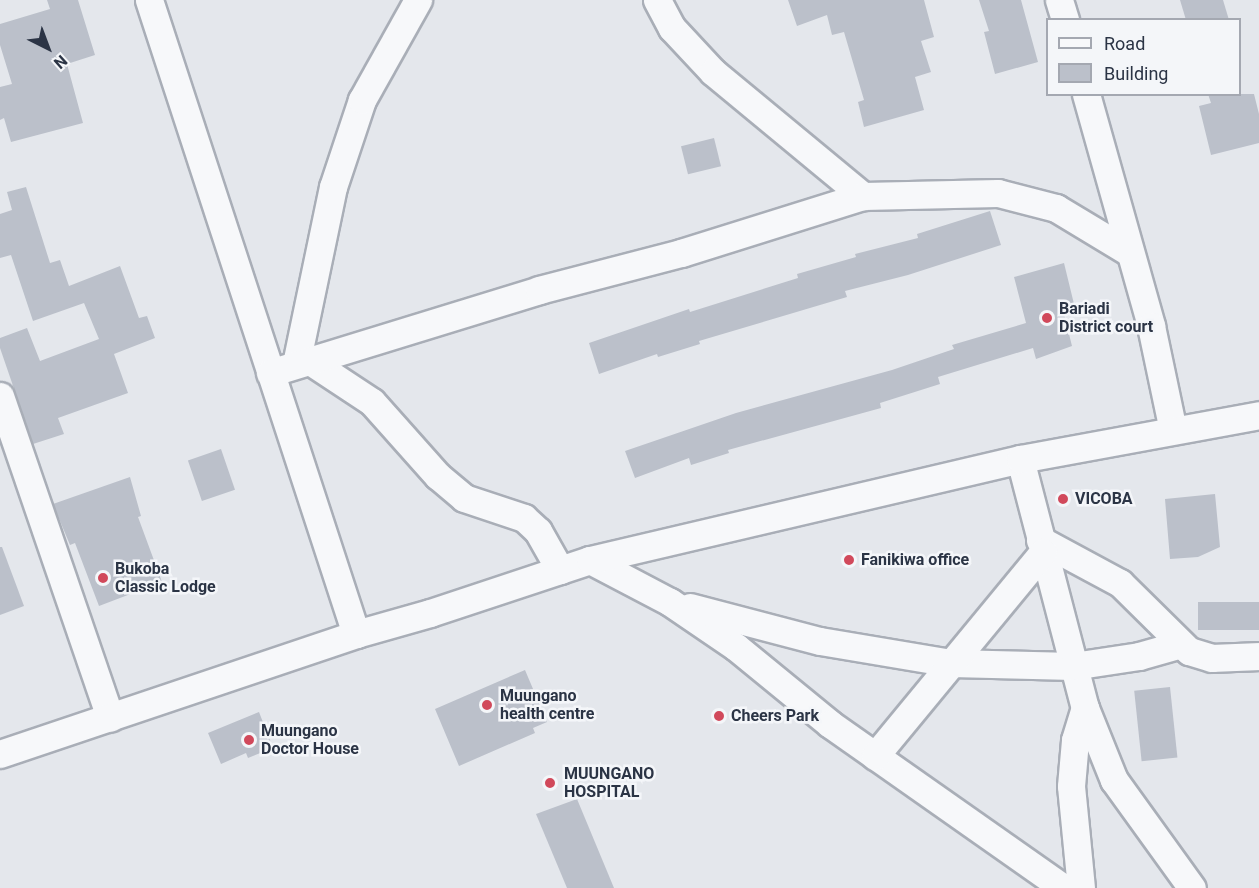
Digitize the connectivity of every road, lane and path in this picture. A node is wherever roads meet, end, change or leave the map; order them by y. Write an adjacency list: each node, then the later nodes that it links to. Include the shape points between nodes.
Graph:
1 (149, 0): 10 (street)
2 (418, 0): 9 (street, via 362,99 333,187)
3 (657, 0): 7 (street, via 672,28 713,72)
4 (1059, 0): 5 (street)
5 (1064, 18)
6 (1087, 96): 8 (street)
7 (863, 196): 8 (street, via 998,193 1056,208); 9 (street)
8 (1129, 252): 13 (street, via 1151,326)
9 (303, 363): 10 (street); 17 (street, via 372,402 438,476 464,498 524,518 538,531)
10 (270, 373): 19 (street)
11 (0, 396): 25 (street)
12 (1259, 416): 13 (street)
13 (1173, 430): 14 (street)
14 (1020, 459): 15 (street); 16 (street)
15 (1041, 546): 20 (street, via 1120,583); 22 (street); 23 (street)
16 (590, 560): 17 (street); 18 (street)
17 (560, 570): 19 (street, via 430,614)
18 (670, 602): 22 (street, via 820,642); 27 (street, via 736,647)
19 (356, 634): 25 (street)
20 (1180, 644): 21 (street, via 1212,658); 23 (street, via 1139,656)
21 (1259, 656)
22 (951, 663): 23 (street); 27 (street)
23 (1073, 666): 24 (street)
24 (1085, 708): 29 (street, via 1075,740 1071,786); 30 (street, via 1114,780)
25 (110, 718): 26 (street)
26 (0, 754)
27 (875, 756): 28 (street)
28 (1063, 888)
29 (1081, 888)
30 (1192, 888)

